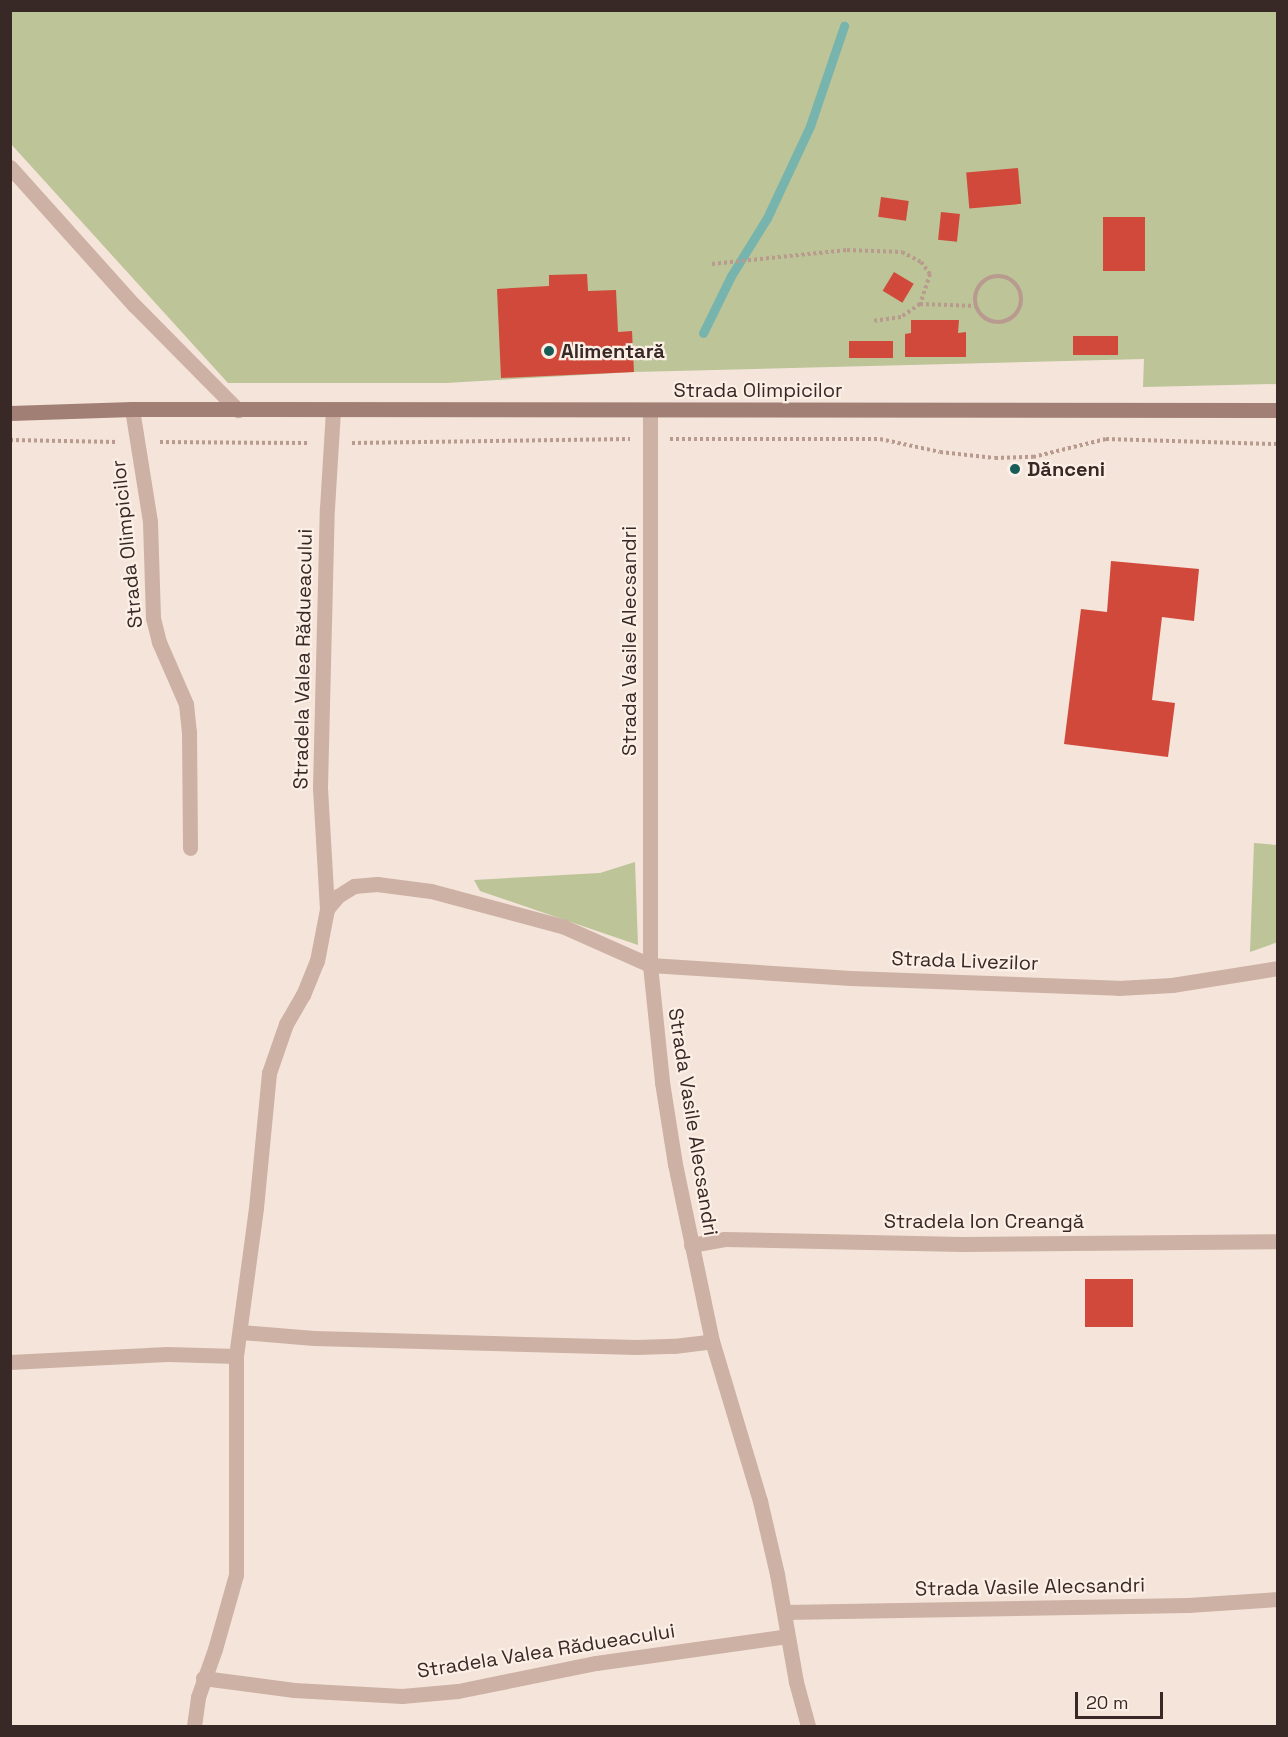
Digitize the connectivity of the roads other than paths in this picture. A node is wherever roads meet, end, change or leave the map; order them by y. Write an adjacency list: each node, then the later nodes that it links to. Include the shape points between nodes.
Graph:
1 (10, 167): 3 (street, via 134,305)
2 (132, 409): 3 (main road, Strada Olimpicilor); 7 (main road, Strada Olimpicilor); 8 (street, Strada Olimpicilor, via 150,522 153,618 186,704)
3 (238, 410): 5 (main road, Strada Olimpicilor)
4 (1278, 410): 6 (main road, Strada Olimpicilor)
5 (333, 411): 6 (main road, Strada Olimpicilor); 9 (street, Stradela Valea Rădueacului, via 320,787)
6 (650, 411): 10 (street, Strada Vasile Alecsandri)
7 (10, 413)
8 (190, 848)
9 (327, 909): 10 (street, via 354,886 377,884 431,891 562,926); 14 (street, Stradela Valea Rădueacului, via 317,961 286,1024 269,1073)
10 (650, 964): 11 (street, Strada Livezilor, via 851,978 1118,988 1172,985); 13 (street, Strada Vasile Alecsandri, via 662,1082)
11 (1278, 968)
12 (1278, 1240): 13 (street, Stradela Ion Creangă, via 962,1244 724,1239)
13 (691, 1245): 15 (street, Strada Vasile Alecsandri)
14 (241, 1332): 15 (street, via 314,1338 636,1347); 16 (street, Stradela Valea Rădueacului)
15 (712, 1341): 19 (street, Strada Vasile Alecsandri, via 760,1501)
16 (236, 1356): 17 (street, via 167,1354); 21 (street, Stradela Valea Rădueacului, via 236,1575)
17 (10, 1362)
18 (1278, 1599): 19 (street, Strada Vasile Alecsandri, via 1176,1605)
19 (784, 1612): 20 (street, Strada Vasile Alecsandri)
20 (787, 1636): 21 (street, Stradela Valea Rădueacului, via 402,1696 294,1690); 23 (street, Strada Vasile Alecsandri)
21 (203, 1678): 22 (street, Stradela Valea Rădueacului)
22 (194, 1726)
23 (808, 1726)

